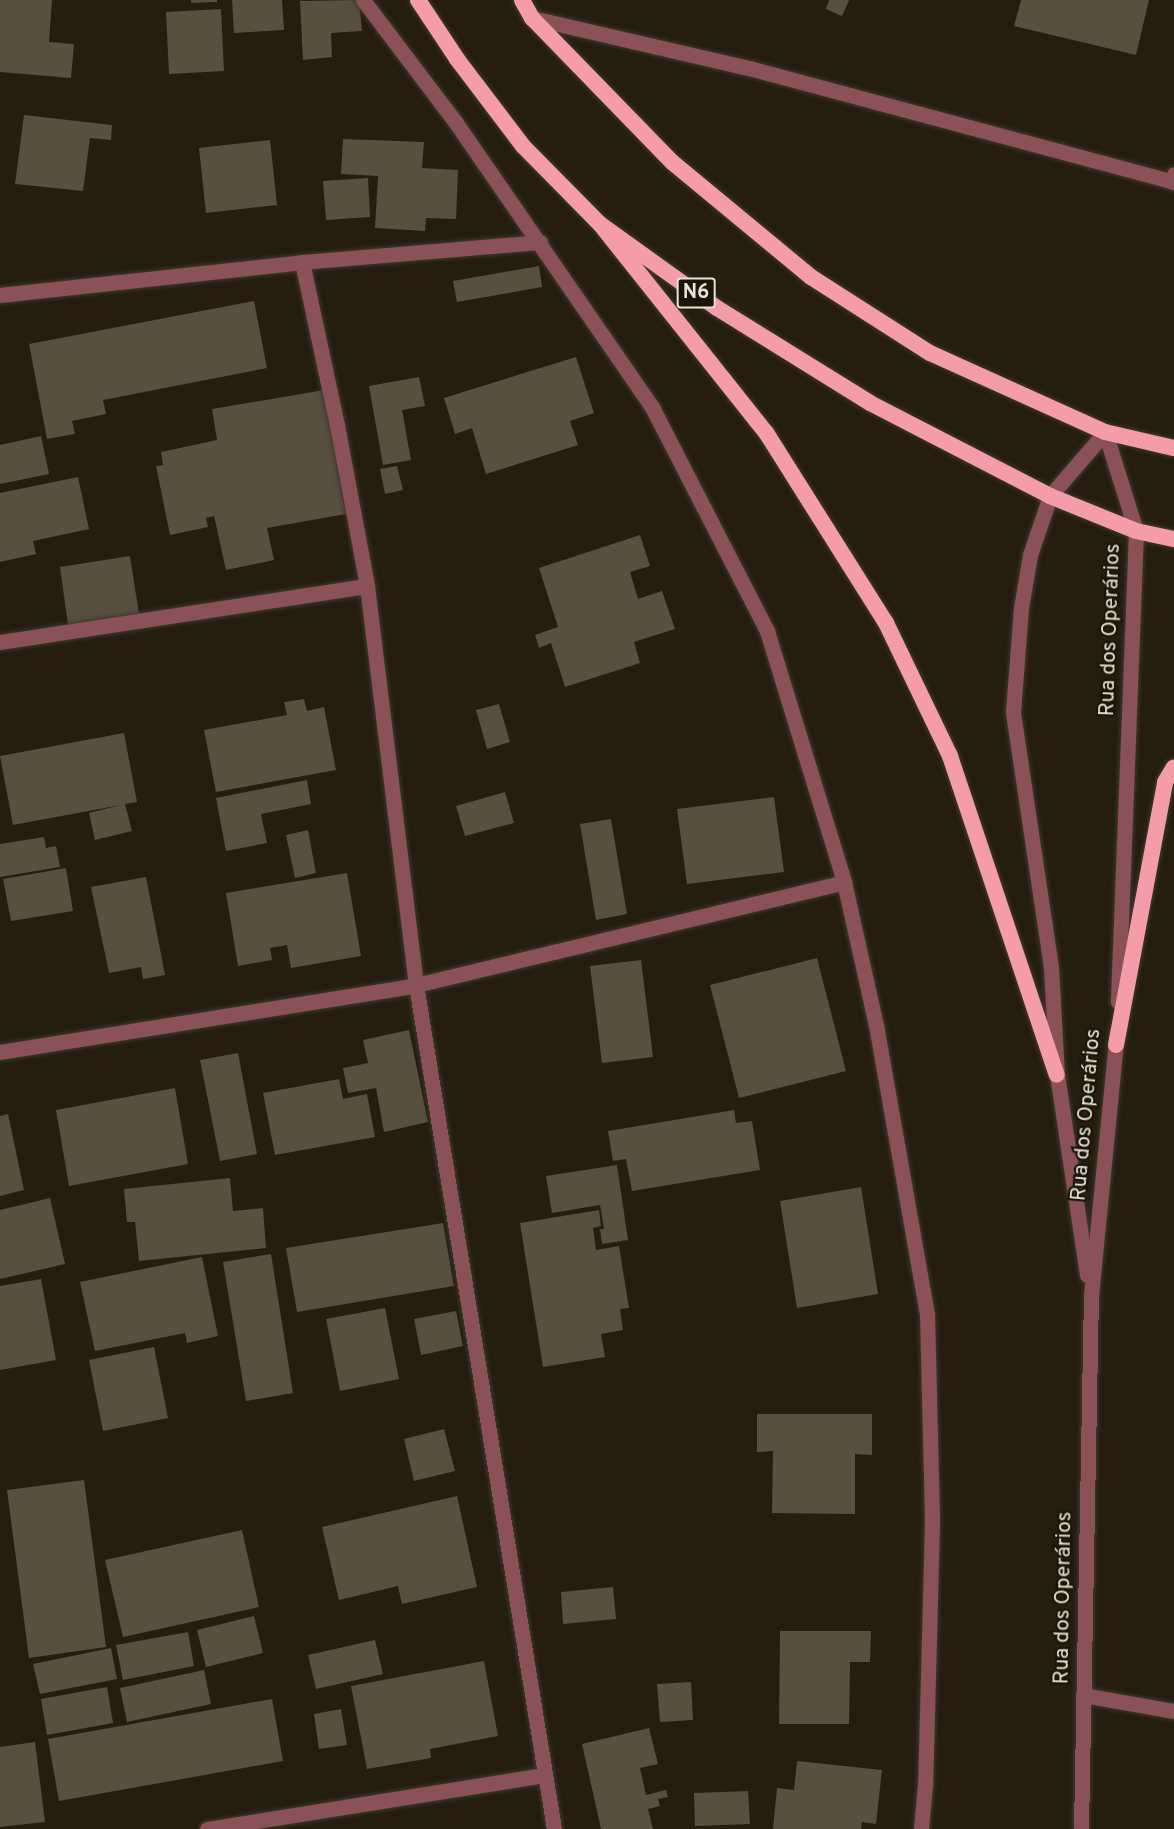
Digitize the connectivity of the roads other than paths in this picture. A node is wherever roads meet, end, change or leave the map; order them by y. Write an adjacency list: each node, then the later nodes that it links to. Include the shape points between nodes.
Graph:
1 (363, 0): 7 (street)
2 (418, 0): 6 (highway, N6, via 457,59 524,146)
3 (522, 0): 4 (highway)
4 (532, 18): 5 (street, via 749,68); 10 (highway, via 672,162 811,277 930,353)
5 (1173, 180)
6 (600, 224): 12 (highway, N6, via 717,308 870,403); 22 (highway, via 767,434 886,623 950,756)
7 (540, 242): 8 (street); 18 (street, via 653,409 767,631)
8 (302, 262): 9 (street); 15 (street)
9 (0, 295)
10 (1105, 432): 11 (highway); 12 (street, Rua dos Operários); 13 (street, Rua dos Operários)
11 (1174, 448)
12 (1050, 496): 13 (highway, N6); 22 (street, Rua dos Operários, via 1030,555 1021,608 1013,712 1051,967)
13 (1136, 531): 14 (highway, N6); 20 (street, Rua dos Operários)
14 (1174, 539)
15 (367, 586): 16 (street); 19 (street)
16 (0, 642)
17 (1174, 766): 20 (highway, via 1165,782)
18 (843, 882): 19 (street); 29 (street, via 876,1025 927,1313 932,1523)
19 (416, 985): 21 (street); 26 (street)
20 (1116, 1045): 23 (street, Rua dos Operários)
21 (0, 1053)
22 (1057, 1075): 23 (street, Rua dos Operários)
23 (1091, 1296): 24 (street, Rua dos Operários)
24 (1083, 1695): 25 (street); 30 (street, Rua dos Operários)
25 (1174, 1711)
26 (545, 1775): 27 (street); 28 (street)
27 (207, 1829)
28 (554, 1829)
29 (921, 1829)
30 (1081, 1829)

